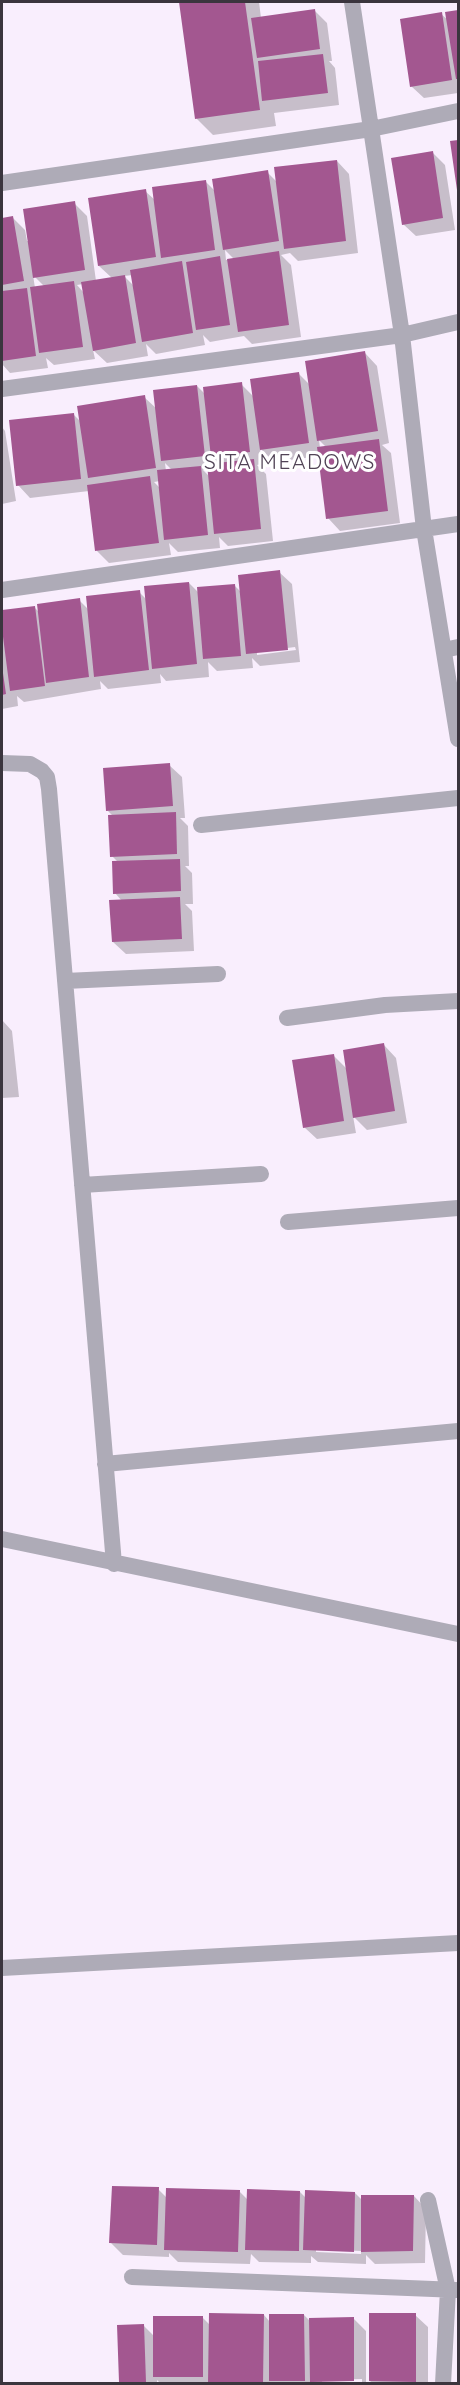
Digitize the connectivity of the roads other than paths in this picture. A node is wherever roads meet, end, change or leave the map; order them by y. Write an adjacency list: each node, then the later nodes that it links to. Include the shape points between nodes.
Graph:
1 (352, 2): 3 (street)
2 (459, 111): 3 (street)
3 (371, 129): 4 (street); 6 (street)
4 (2, 183)
5 (459, 322): 6 (street)
6 (402, 335): 7 (street); 9 (street)
7 (2, 389)
8 (459, 524): 9 (street)
9 (424, 529): 10 (street); 11 (street)
10 (2, 590)
11 (451, 648): 12 (street)
12 (459, 739)
13 (2, 763): 17 (street, via 30,764 47,777)
14 (459, 798): 15 (street)
15 (201, 825)
16 (219, 974): 17 (street)
17 (65, 981): 21 (street)
18 (459, 1001): 19 (street, via 385,1005)
19 (286, 1018)
20 (261, 1174): 21 (street)
21 (82, 1185): 25 (street)
22 (459, 1208): 23 (street)
23 (288, 1222)
24 (459, 1431): 25 (street)
25 (105, 1464): 27 (street)
26 (2, 1539): 27 (street)
27 (114, 1564): 28 (street)
28 (459, 1635)
29 (459, 1943): 30 (street)
30 (2, 1968)
31 (428, 2200): 33 (street)
32 (132, 2277): 33 (street)
33 (453, 2290): 34 (street)
34 (444, 2384)

